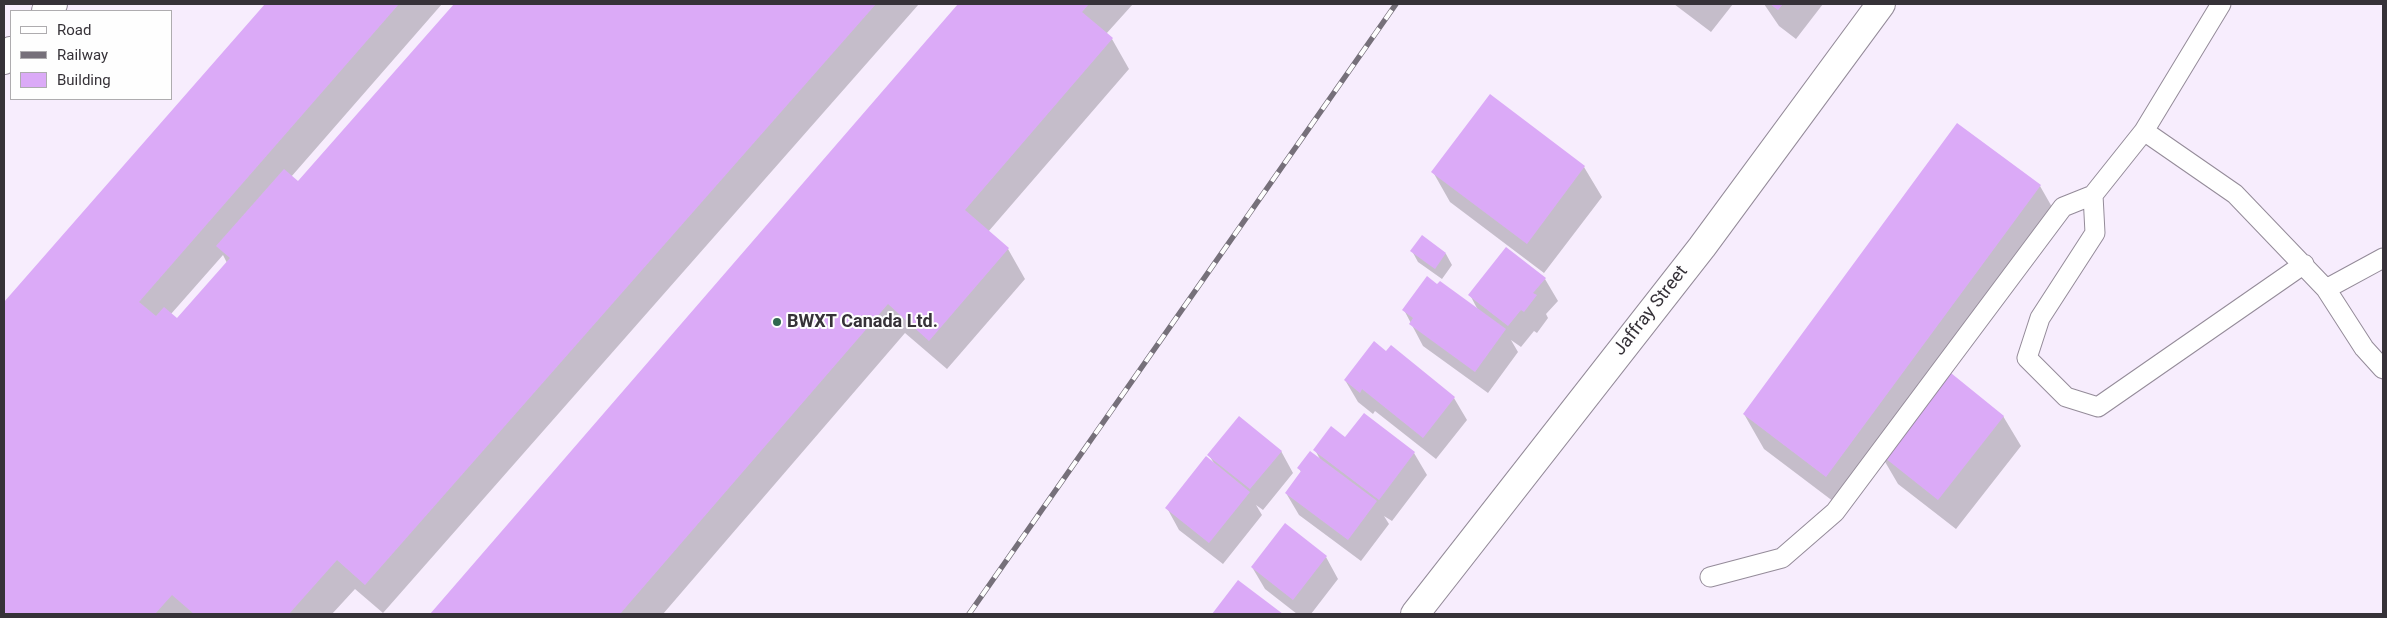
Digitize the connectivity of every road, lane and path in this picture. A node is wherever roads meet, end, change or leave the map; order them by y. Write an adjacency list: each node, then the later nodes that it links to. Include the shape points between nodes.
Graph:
1 (1881, 4): 10 (street, Jaffray Street, via 1702,247)
2 (2221, 4): 3 (lane)
3 (2144, 131): 4 (lane); 6 (lane, via 2234,194)
4 (2093, 195): 6 (lane, via 2095,233 2040,318 2027,358 2066,397 2098,407); 9 (lane, via 2063,207 1835,512 1782,558)
5 (2383, 258): 7 (lane)
6 (2304, 264): 7 (lane)
7 (2326, 289): 8 (lane, via 2364,348)
8 (2383, 369)
9 (1710, 577)
10 (1415, 614)

